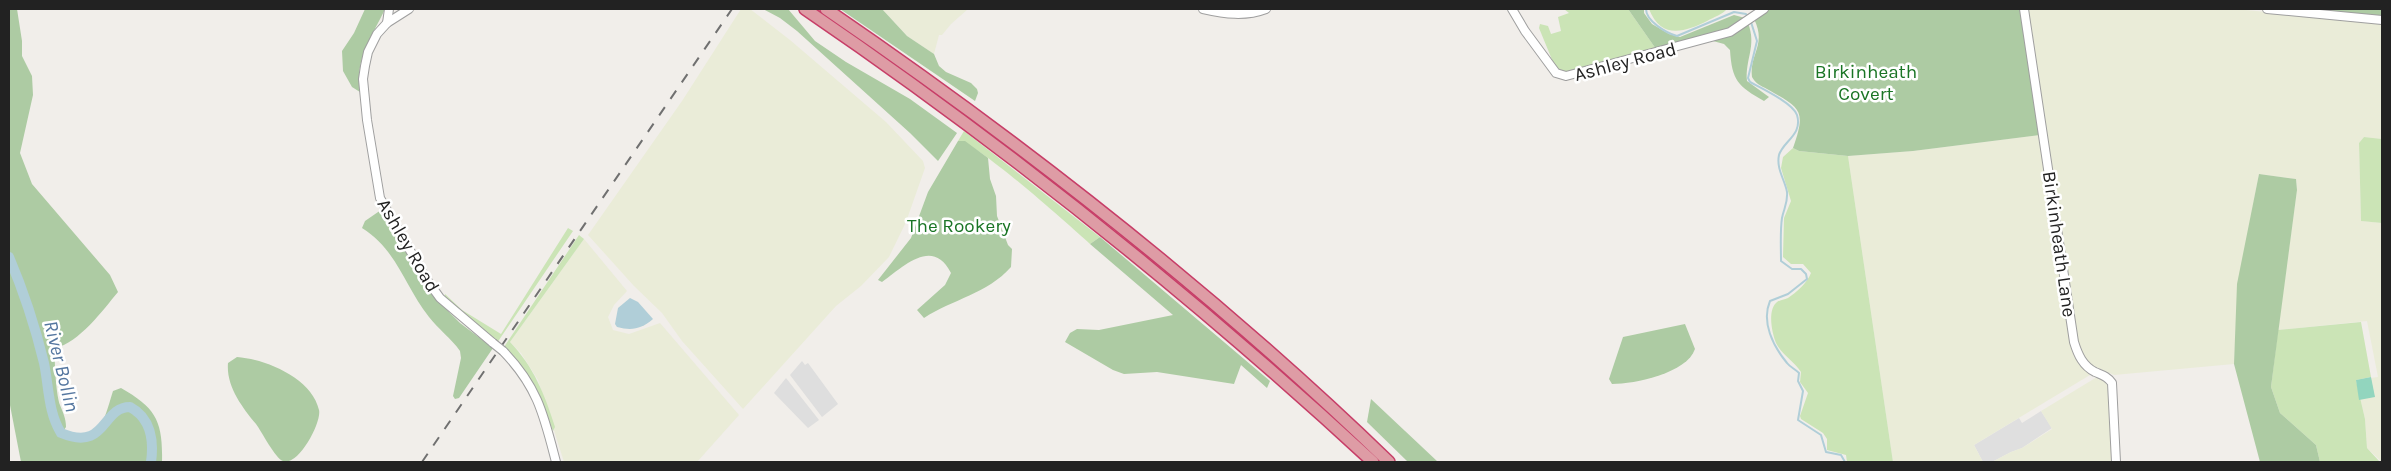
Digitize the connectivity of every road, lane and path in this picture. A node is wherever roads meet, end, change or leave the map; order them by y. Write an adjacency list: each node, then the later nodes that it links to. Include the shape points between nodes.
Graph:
1 (389, 9): 12 (street)
2 (409, 9): 12 (street)
3 (805, 9): 14 (highway, via 978,131 1134,253)
4 (826, 9): 15 (highway, via 992,127 1149,251)
5 (1203, 9): 6 (street, via 1240,14)
6 (1266, 9)
7 (1512, 9): 8 (street, Ashley Road, via 1556,72 1566,76 1720,35)
8 (1764, 9)
9 (2024, 9): 16 (street, Birkinheath Lane, via 2074,342 2078,356 2086,366 2109,378 2112,383)
10 (2266, 9): 11 (street)
11 (2382, 20)
12 (387, 23): 13 (street, Ashley Road, bridge, via 372,42 363,79 380,198 436,294 503,351 526,377 538,397)
13 (556, 462)
14 (1373, 462)
15 (1389, 462)
16 (2116, 462)

